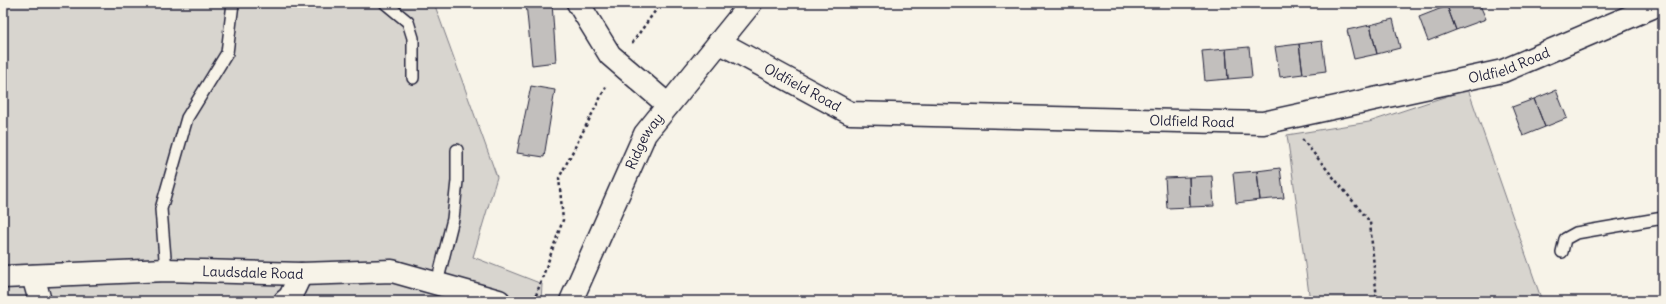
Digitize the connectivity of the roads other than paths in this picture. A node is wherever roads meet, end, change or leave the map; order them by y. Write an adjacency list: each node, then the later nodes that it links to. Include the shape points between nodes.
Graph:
1 (233, 3): 12 (lane, via 227,53 187,118 162,209)
2 (385, 3): 7 (lane, via 408,22 413,38)
3 (578, 3): 8 (street, via 610,56)
4 (751, 3): 6 (street, Ridgeway)
5 (1662, 3): 6 (street, Oldfield Road, via 1503,71 1264,123 850,113)
6 (719, 42): 8 (street, Ridgeway)
7 (413, 78)
8 (668, 105): 20 (street, Ridgeway, via 645,134)
9 (457, 150): 16 (lane, via 453,219)
10 (1663, 218): 11 (lane, via 1576,233 1565,239)
11 (1562, 252)
12 (166, 270): 13 (street, Laudsdale Road); 14 (street, Laudsdale Road)
13 (302, 274): 16 (street, Laudsdale Road, via 392,271); 18 (street, via 290,297)
14 (33, 276): 15 (street, Laudsdale Road); 17 (street)
15 (3, 277)
16 (437, 283): 19 (street, Laudsdale Road)
17 (40, 301)
18 (285, 301)
19 (499, 301)
20 (571, 301)

